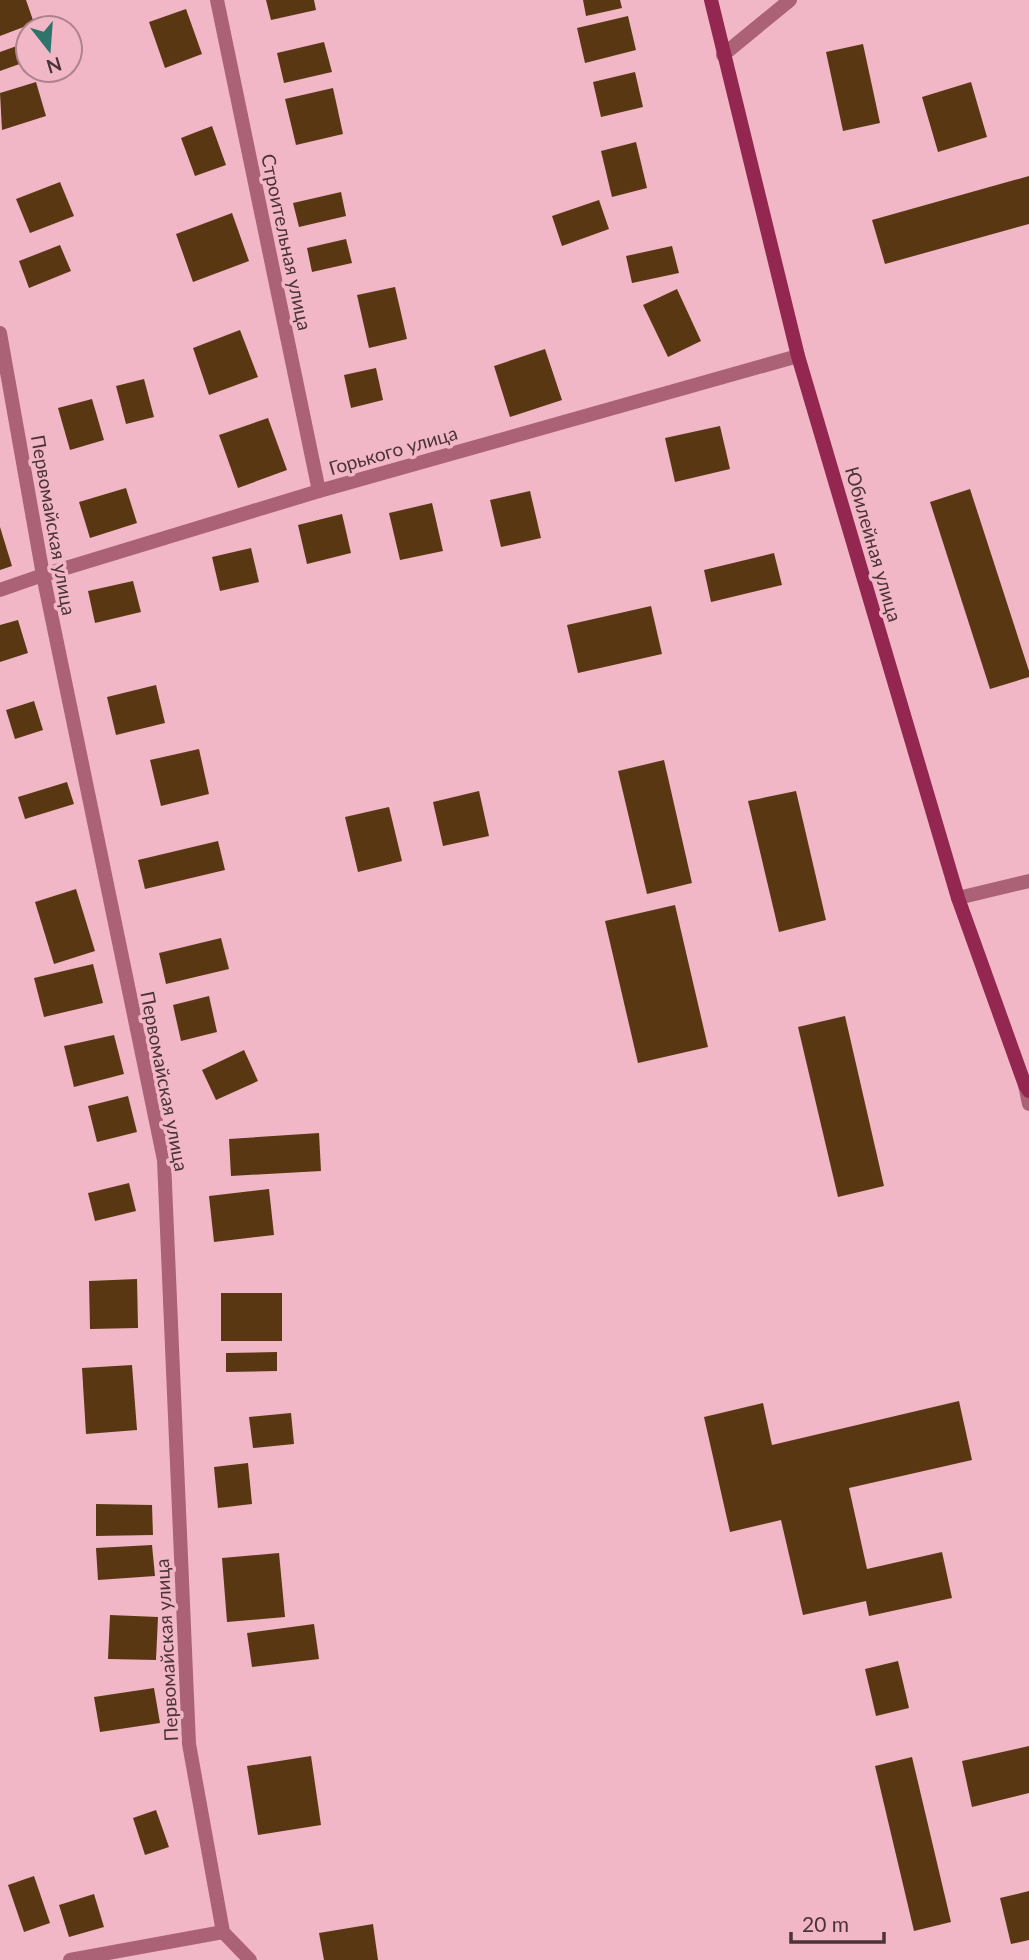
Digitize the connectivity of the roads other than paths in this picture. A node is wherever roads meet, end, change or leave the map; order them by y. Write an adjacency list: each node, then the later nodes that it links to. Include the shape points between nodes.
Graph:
1 (217, 0): 7 (street, Строительная улица)
2 (711, 0): 4 (main road, Юбилейная улица)
3 (790, 0): 4 (street)
4 (723, 55): 6 (main road, Юбилейная улица)
5 (0, 333): 8 (street, Первомайская улица)
6 (798, 356): 7 (street, Горького улица); 11 (main road, Юбилейная улица)
7 (319, 491): 8 (street, Горького улица)
8 (43, 575): 9 (street, Горького улица); 14 (street, Первомайская улица, via 164,1160 189,1744)
9 (0, 590)
10 (1029, 881): 11 (street)
11 (958, 898): 12 (main road, Юбилейная улица)
12 (1027, 1088): 13 (street)
13 (1029, 1104)
14 (223, 1931): 15 (street); 16 (street)
15 (70, 1960)
16 (250, 1960)

